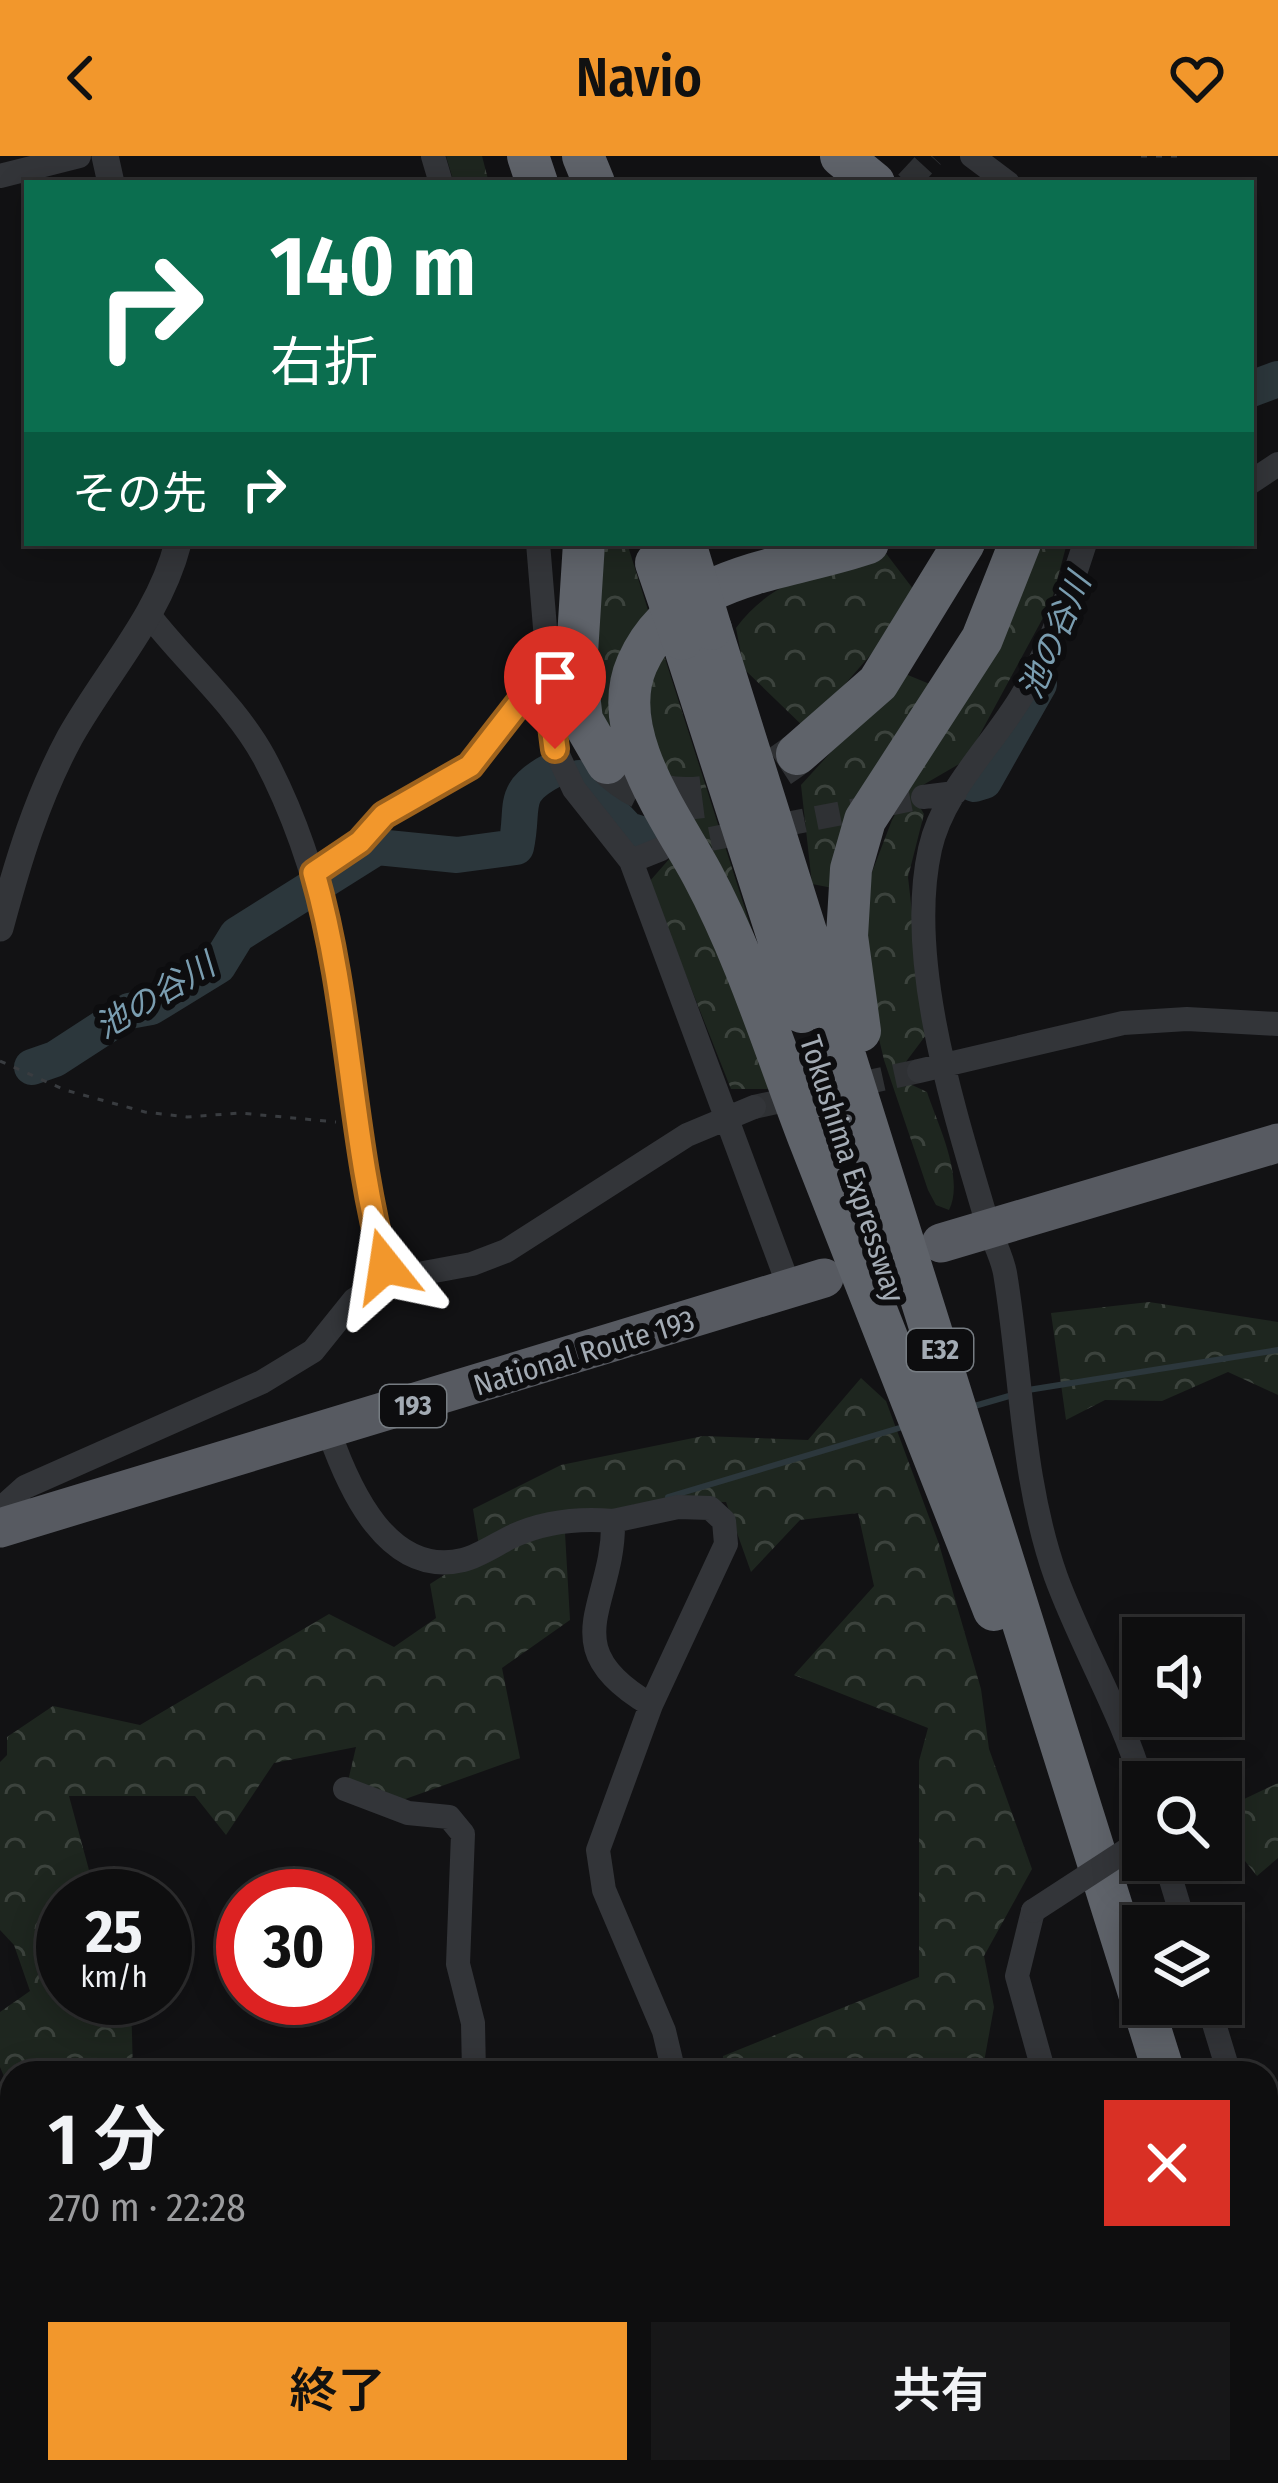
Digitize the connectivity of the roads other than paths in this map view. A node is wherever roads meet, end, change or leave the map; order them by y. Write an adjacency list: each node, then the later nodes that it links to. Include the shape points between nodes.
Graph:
1 (79, 156): 5 (street)
2 (838, 156): 6 (highway)
3 (877, 156): 7 (highway)
4 (972, 156): 8 (street)
5 (0, 176)
6 (870, 180)
7 (905, 180)
8 (1004, 180)
9 (177, 546): 17 (street)
10 (538, 546): 19 (street)
11 (584, 546): 21 (highway, via 575,669 582,720)
12 (857, 546): 42 (highway, via 682,602 634,669 630,710 639,753 749,977)
13 (962, 546): 20 (highway, via 878,682)
14 (1019, 546): 38 (highway, via 982,639 866,820 851,869 847,936 857,1021)
15 (1084, 546): 22 (street, via 1051,642)
16 (670, 551): 18 (highway, Tokushima Expressway / E32, bridge)
17 (149, 615): 26 (street, via 265,759); 27 (street, via 71,736 26,828)
18 (696, 634): 38 (highway, Tokushima Expressway / E32); 42 (highway, Tokushima Expressway / E32)
19 (546, 680): 25 (street, via 555,749 574,789); 26 (street, via 533,685 470,766 384,815)
20 (797, 754)
21 (607, 763)
22 (955, 793): 23 (street); 29 (street, via 931,844 922,902)
23 (923, 796)
24 (661, 849): 25 (street)
25 (631, 861): 32 (street)
26 (316, 880): 36 (street, via 341,982)
27 (0, 928)
28 (1278, 1024): 29 (street, via 1123,1024)
29 (946, 1065): 30 (street); 34 (street)
30 (919, 1071)
31 (754, 1107): 32 (street)
32 (723, 1121): 36 (street, via 676,1141 506,1251); 37 (street)
33 (1278, 1143): 34 (highway)
34 (988, 1227): 35 (highway); 44 (street, via 1004,1267 1031,1494 1056,1578)
35 (941, 1243)
36 (386, 1280): 41 (street, via 354,1300 313,1351 262,1382 25,1487 8,1503)
37 (807, 1284): 39 (highway, National Route 193 / 193)
38 (952, 1389): 52 (highway, Tokushima Expressway / E32)
39 (329, 1432): 40 (street, via 382,1537 404,1553 463,1560 574,1518); 41 (highway, National Route 193 / 193)
40 (613, 1521): 43 (street, via 614,1558 592,1610 598,1655 614,1684); 43 (street, via 679,1507 710,1508 724,1521 726,1544)
41 (0, 1528)
42 (995, 1611): 51 (highway, Tokushima Expressway / E32)
43 (651, 1705): 49 (street, via 598,1850 604,1891)
44 (1136, 1761)
45 (345, 1789): 48 (street, via 408,1814 449,1816 463,1834 458,1964)
46 (1122, 1853): 50 (street, bridge, via 1033,1911 1018,1976)
47 (1214, 2025): 53 (street)
48 (473, 2061)
49 (671, 2061)
50 (1041, 2061)
51 (1129, 2061)
52 (1160, 2061)
53 (1225, 2061)

